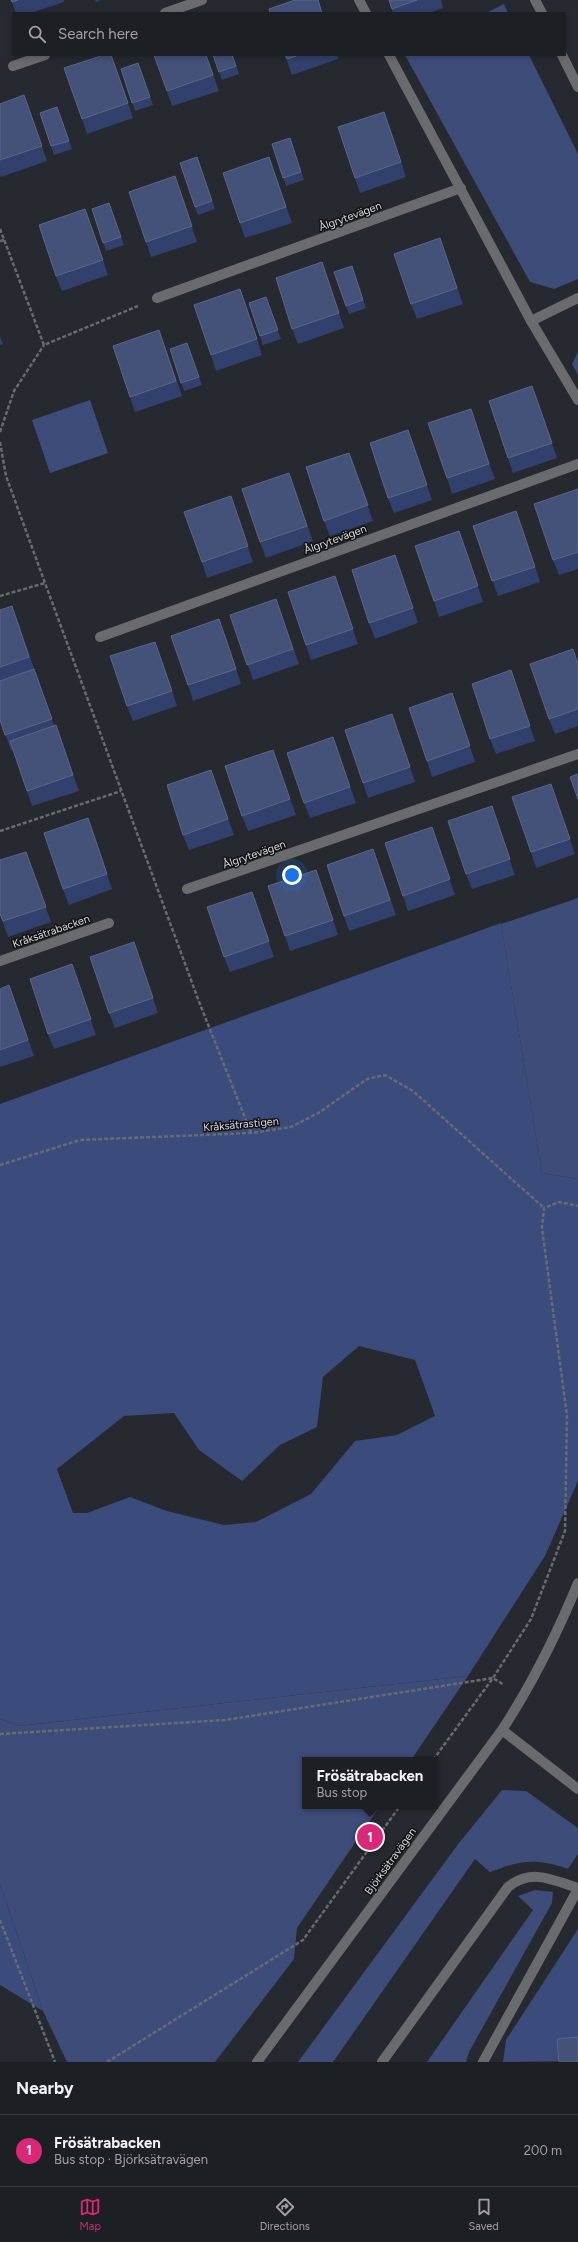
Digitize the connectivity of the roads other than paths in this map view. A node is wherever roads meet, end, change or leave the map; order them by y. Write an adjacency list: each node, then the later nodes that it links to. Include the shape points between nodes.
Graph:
1 (202, 0): 4 (street)
2 (359, 0): 5 (street)
3 (535, 0): 6 (street)
4 (168, 12)
5 (365, 12)
6 (541, 12)
7 (42, 56): 10 (street)
8 (390, 56): 12 (street)
9 (562, 56): 11 (street)
10 (13, 66)
11 (578, 87)
12 (461, 188): 13 (street, Ålgrytevägen); 15 (street)
13 (157, 298)
14 (578, 298): 15 (street)
15 (531, 321): 16 (street)
16 (578, 400)
17 (578, 464): 18 (street, Ålgrytevägen)
18 (100, 637)
19 (578, 754): 20 (street, Ålgrytevägen)
20 (187, 890)
21 (109, 924): 22 (street, Kråksätrabacken)
22 (0, 961)
23 (578, 1583): 24 (street, Björksätravägen, via 523,1697)
24 (502, 1730): 25 (street); 27 (street, Björksätravägen)
25 (578, 1789)
26 (578, 1888): 28 (street, via 540,1877 519,1878 508,1887); 29 (street)
27 (257, 2062)
28 (382, 2062)
29 (484, 2062)

